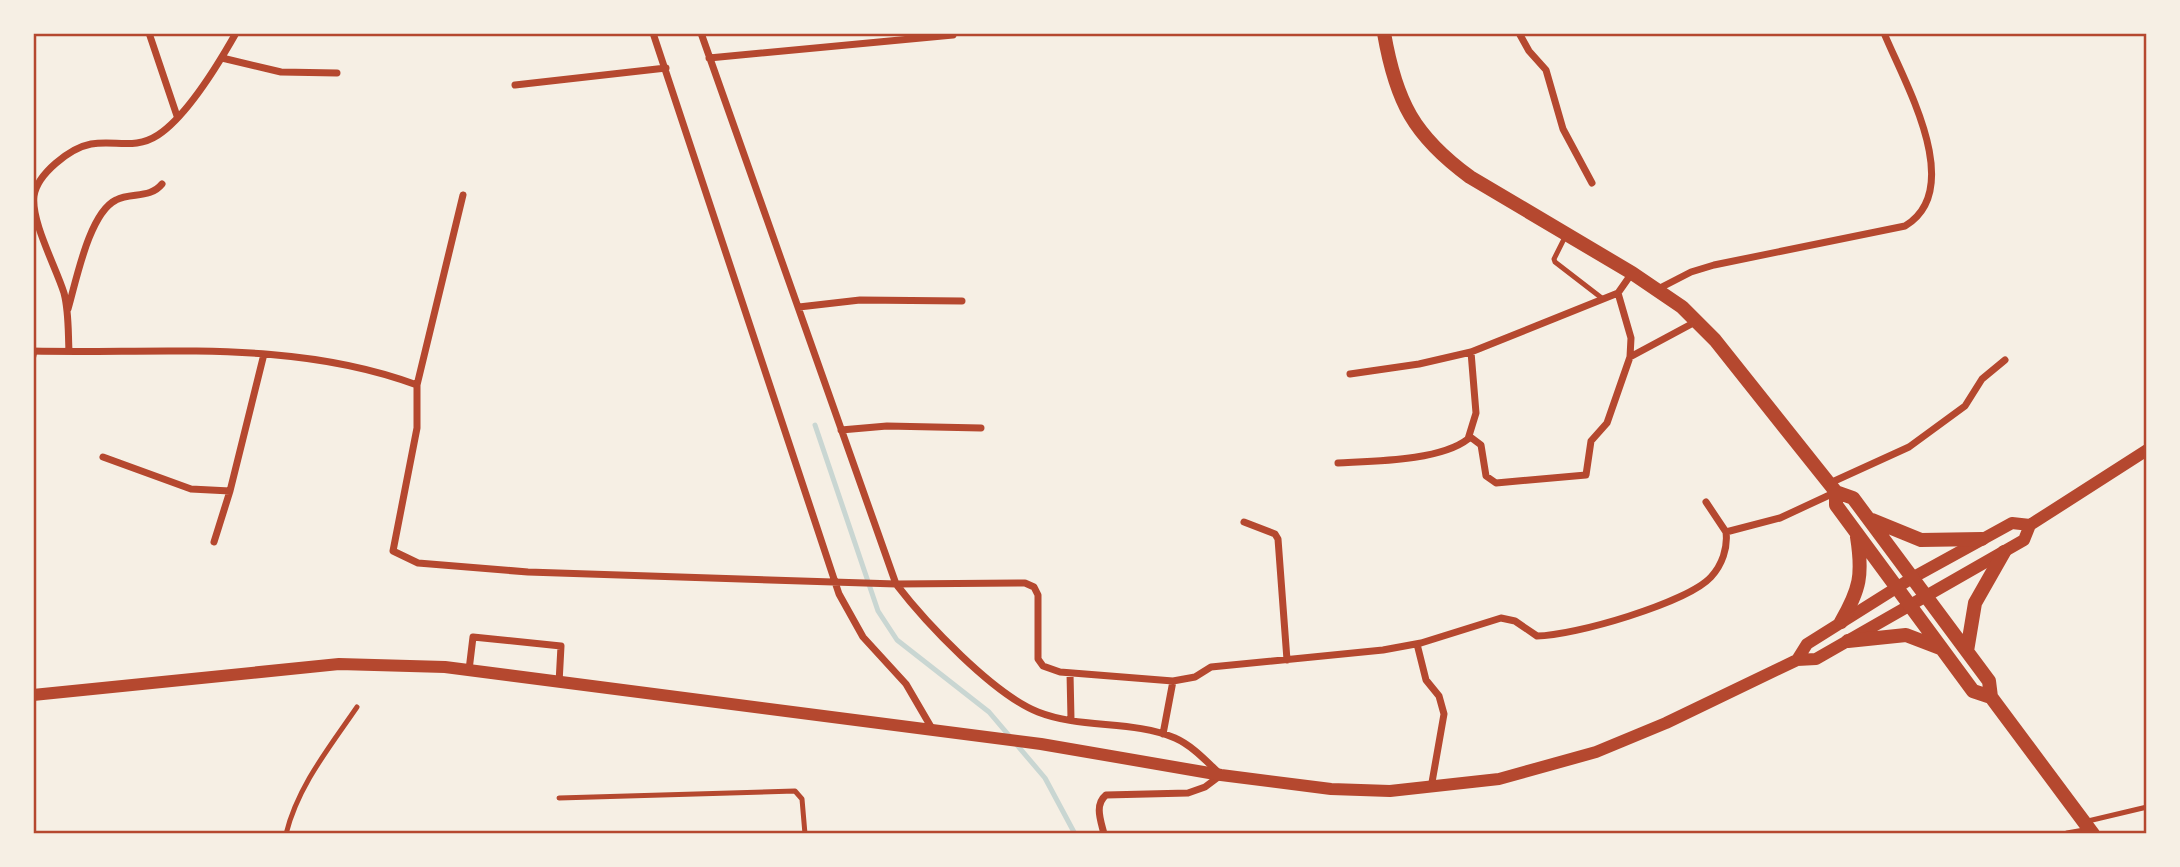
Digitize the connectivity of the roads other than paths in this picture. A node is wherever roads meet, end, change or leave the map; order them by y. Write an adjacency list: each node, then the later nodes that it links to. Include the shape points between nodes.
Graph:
1 (149, 33): 14 (street)
2 (236, 33): 9 (street)
3 (653, 33): 11 (street)
4 (701, 33): 10 (street)
5 (1384, 33): 18 (main road, via 1400,99 1425,139 1470,177)
6 (1519, 33): 15 (street, via 1546,69 1563,129)
7 (1884, 33): 20 (street, via 1933,163 1927,204 1918,219 1905,226 1714,265)
8 (953, 34): 10 (street)
9 (222, 58): 12 (street, via 281,72); 14 (street)
10 (709, 58): 24 (street)
11 (666, 68): 13 (street); 53 (street)
12 (337, 73)
13 (514, 85)
14 (177, 116): 25 (street, via 161,134 134,145 94,144 77,149 37,186 36,212)
15 (1592, 183)
16 (162, 184): 25 (street, via 149,194 117,200 106,207 87,245)
17 (463, 195): 34 (street)
18 (1567, 234): 19 (main road); 22 (lane, via 1555,262)
19 (1632, 273): 20 (main road); 21 (street)
20 (1658, 289): 26 (main road)
21 (1618, 293): 22 (street); 31 (street, via 1631,338)
22 (1604, 299): 28 (street)
23 (962, 301): 24 (street, via 860,300)
24 (799, 307): 36 (street)
25 (68, 310): 27 (street)
26 (1698, 321): 31 (street); 41 (main road)
27 (69, 351): 29 (street); 30 (street)
28 (1471, 352): 33 (street); 37 (street, via 1476,413)
29 (34, 354)
30 (264, 354): 34 (street, via 348,364); 42 (street)
31 (1630, 357): 37 (street, via 1607,423 1591,441 1584,477 1496,483 1484,470 1481,445)
32 (2005, 360): 41 (street, via 1982,379 1965,406 1909,447)
33 (1350, 374)
34 (416, 385): 53 (street, via 417,428 393,551 418,563 528,572)
35 (981, 428): 36 (street)
36 (841, 430): 54 (street)
37 (1469, 436): 40 (street, via 1451,449)
38 (2147, 450): 46 (street)
39 (103, 457): 42 (street, via 191,489)
40 (1338, 463)
41 (1833, 488): 44 (main road, via 1853,498); 47 (street, via 1780,518); 48 (main road, via 1836,505)
42 (230, 491): 50 (street)
43 (1706, 502): 47 (street)
44 (1868, 518): 49 (main road, via 1921,540); 52 (main road)
45 (1244, 522): 63 (street, via 1278,539)
46 (2030, 525): 49 (street, via 2012,523); 51 (street, via 2024,540)
47 (1726, 532): 60 (street, via 1719,566 1704,584 1617,619 1537,636 1516,621 1501,618)
48 (1856, 533): 55 (main road); 58 (main road, via 1860,581)
49 (1982, 539): 52 (street)
50 (214, 542)
51 (2004, 552): 56 (street); 62 (main road, via 1975,603)
52 (1912, 578): 55 (street); 56 (main road)
53 (839, 580): 54 (street); 73 (street, via 844,603 863,637 906,684)
54 (892, 584): 66 (street, via 1031,585 1038,595 1038,659 1049,669); 72 (street, via 1002,691 1040,713)
55 (1896, 588): 57 (main road); 58 (street)
56 (1927, 598): 57 (street); 62 (main road)
57 (1910, 608): 59 (street); 61 (main road)
58 (1841, 622): 64 (street, via 1807,644)
59 (1847, 641): 61 (main road, via 1906,635); 64 (street, via 1816,659)
60 (1417, 644): 63 (street); 76 (street, via 1426,680 1444,714)
61 (1941, 649): 70 (main road, via 1973,691)
62 (1967, 651): 70 (main road, via 1989,681)
63 (1287, 660): 67 (street, via 1211,667 1195,677)
64 (1797, 660): 76 (street, via 1596,752 1538,771)
65 (469, 670): 68 (street); 68 (street, via 473,637 561,646); 69 (street, via 340,664)
66 (1070, 673): 67 (street); 72 (street)
67 (1173, 681): 74 (street)
68 (559, 683): 73 (street)
69 (33, 695)
70 (1991, 698): 79 (main road)
71 (357, 708): 80 (lane, via 311,773 292,810)
72 (1071, 719): 74 (street)
73 (934, 732): 75 (street, via 1041,744)
74 (1163, 734): 75 (street, via 1190,747)
75 (1221, 775): 76 (street, via 1362,791); 82 (street, via 1188,793 1106,795 1099,809)
76 (1432, 788)
77 (559, 798): 81 (lane, via 795,791 802,799)
78 (2147, 807): 79 (lane)
79 (2089, 828): 83 (street)
80 (286, 834)
81 (804, 834)
82 (1104, 834)
83 (2067, 834)

